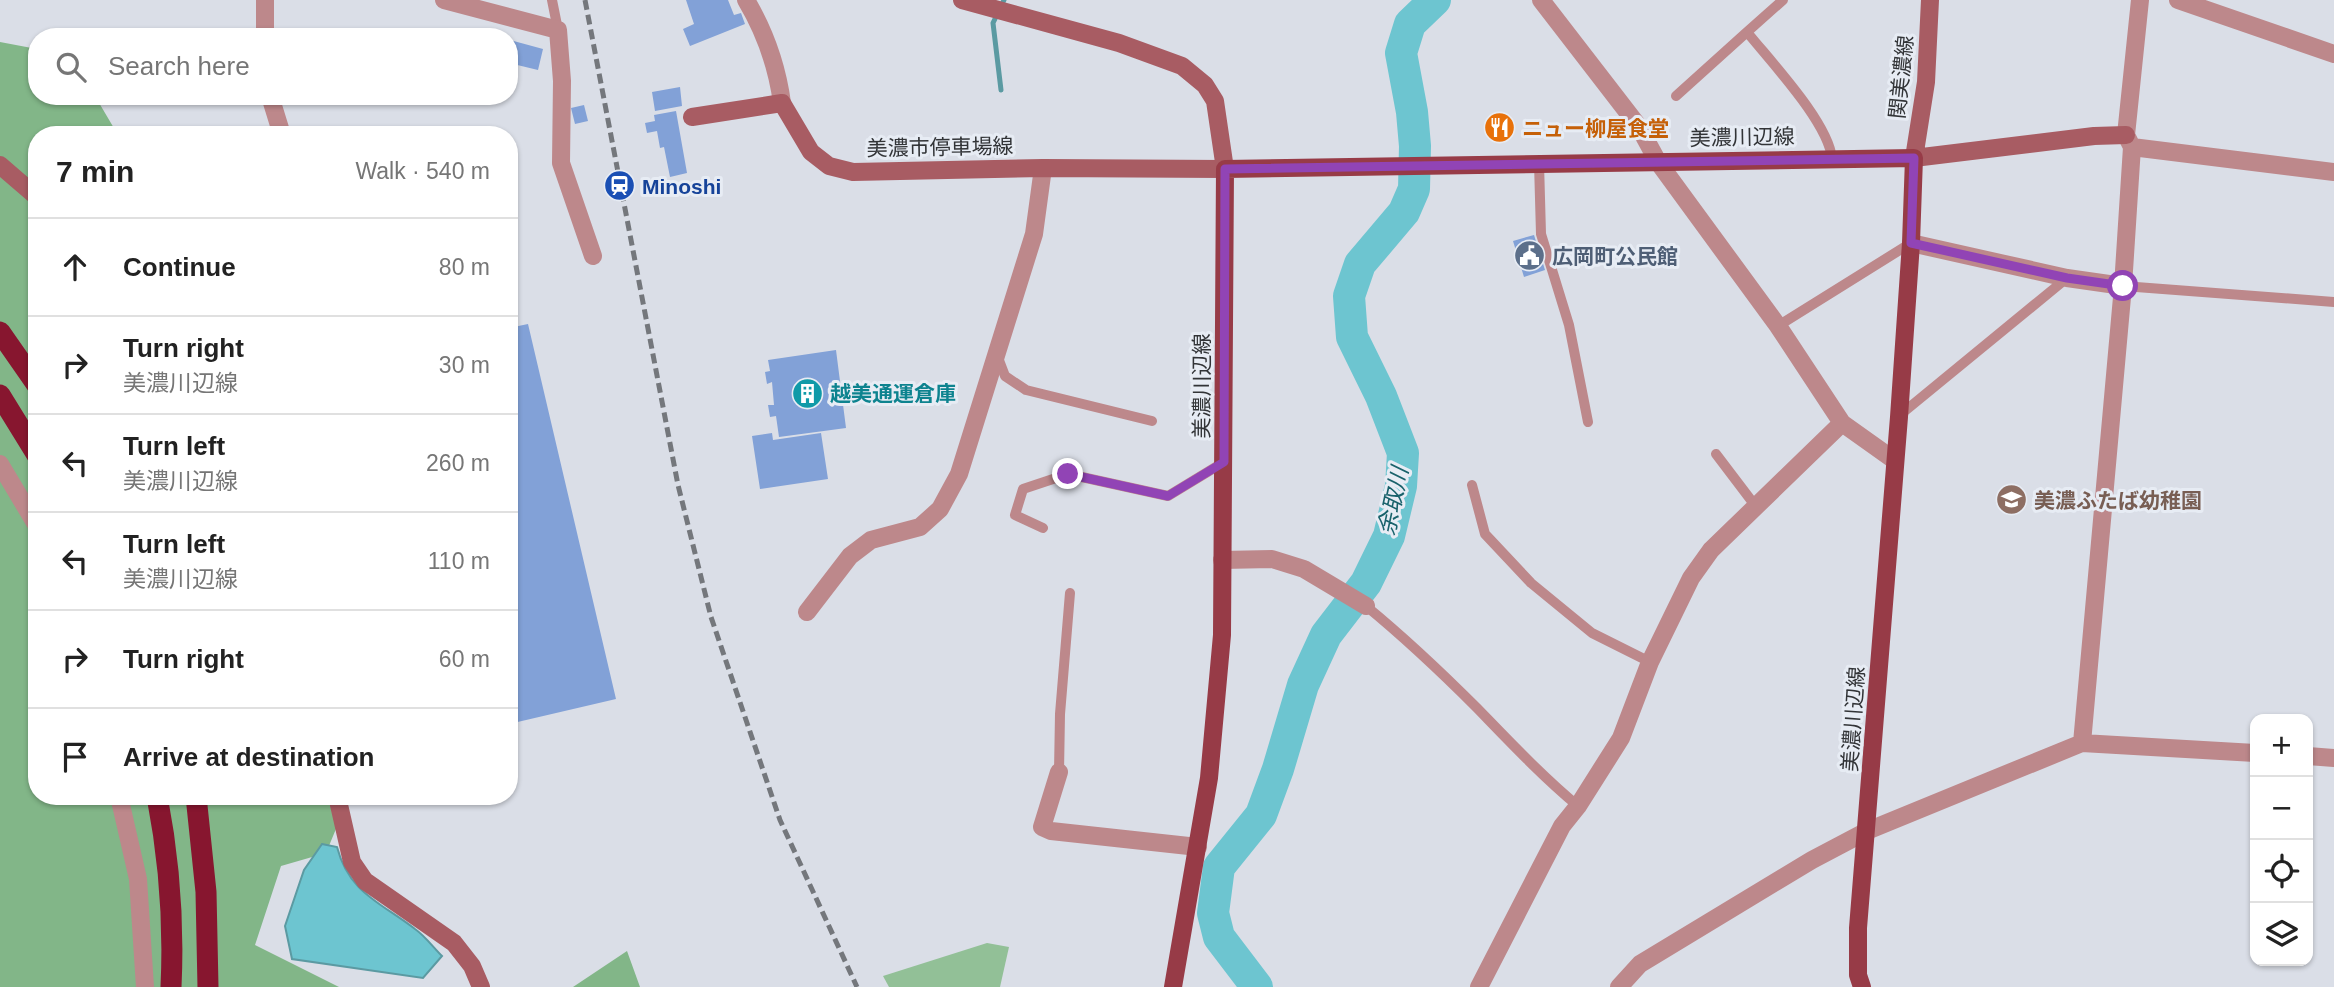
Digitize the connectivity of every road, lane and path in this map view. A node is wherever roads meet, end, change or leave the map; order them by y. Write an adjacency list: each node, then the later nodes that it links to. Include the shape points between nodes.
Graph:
1 (265, 0): 11 (street)
2 (444, 0): 12 (street)
3 (552, 0): 12 (lane)
4 (746, 0): 16 (street, via 778,75)
5 (962, 0): 27 (street, via 1119,43 1195,75 1215,100)
6 (1541, 0): 23 (street, via 1639,127)
7 (1783, 0): 13 (lane)
8 (1930, 0): 21 (street, 関美濃線, via 1926,82)
9 (2140, 0): 20 (street)
10 (2178, 0): 14 (street)
11 (265, 28)
12 (558, 30): 31 (street, via 561,163)
13 (1747, 32): 15 (lane); 22 (lane, via 1818,121 1831,145)
14 (2334, 54)
15 (1676, 96)
16 (782, 103): 18 (street); 26 (street, 美濃市停車場線, via 811,152 829,166 853,172)
17 (273, 105): 19 (street)
18 (692, 117)
19 (279, 126)
20 (2129, 141): 21 (street, via 2094,136); 28 (street); 33 (street)
21 (1914, 158): 22 (main road, 美濃川辺線); 30 (main road, 美濃川辺線)
22 (1832, 159): 23 (main road, 美濃川辺線)
23 (1658, 162): 24 (main road, 美濃川辺線); 35 (street)
24 (1539, 163): 27 (main road, 美濃川辺線); 42 (lane, via 1541,233 1569,325)
25 (0, 165): 29 (street)
26 (1043, 168): 27 (street, 美濃市停車場線); 37 (street, via 1034,234)
27 (1225, 169): 47 (main road, 美濃川辺線)
28 (2334, 172)
29 (28, 189)
30 (1911, 243): 32 (street); 35 (lane); 40 (main road, 美濃川辺線)
31 (593, 256)
32 (2067, 278): 33 (street); 40 (lane)
33 (2123, 286): 34 (lane); 58 (street)
34 (2334, 302)
35 (1778, 326): 43 (street)
36 (0, 332): 38 (highway)
37 (996, 352): 41 (lane, via 1005,376 1026,390); 56 (street, via 959,474 940,509 920,527 871,540 850,556)
38 (28, 372)
39 (0, 395): 44 (highway)
40 (1899, 417): 46 (main road, 美濃川辺線)
41 (1152, 421)
42 (1588, 422)
43 (1842, 424): 46 (street); 50 (street)
44 (28, 440)
45 (1716, 454): 50 (lane)
46 (1894, 460): 68 (main road, 美濃川辺線)
47 (1224, 462): 52 (lane, via 1168,496 1068,474 1023,489 1015,515); 53 (main road, 美濃川辺線)
48 (0, 464): 51 (street)
49 (1472, 485): 57 (lane, via 1485,534 1531,583 1592,633)
50 (1757, 508): 57 (street, via 1711,550 1691,578)
51 (28, 511)
52 (1044, 528)
53 (1222, 560): 55 (street, via 1272,559 1304,569); 69 (main road, 美濃川辺線, via 1222,635)
54 (1070, 593): 62 (lane)
55 (1366, 606): 67 (lane)
56 (807, 612)
57 (1650, 662): 67 (street, via 1621,737)
58 (2082, 743): 59 (street); 68 (street)
59 (2250, 753)
60 (2313, 756): 61 (street)
61 (2334, 758)
62 (1059, 772): 69 (street, via 1042,827)
63 (121, 805): 70 (street, via 138,879)
64 (159, 805): 71 (highway, via 169,897)
65 (197, 805): 72 (highway, via 206,892)
66 (339, 805): 73 (street, via 352,862 365,881 454,943)
67 (1578, 806): 75 (street, via 1562,827)
68 (1867, 831): 76 (street, via 1640,964); 77 (main road, 美濃川辺線, via 1858,929)
69 (1198, 847): 74 (main road, 美濃川辺線)
70 (145, 987)
71 (171, 987)
72 (208, 987)
73 (481, 987)
74 (1173, 987)
75 (1479, 987)
76 (1619, 987)
77 (1862, 987)

